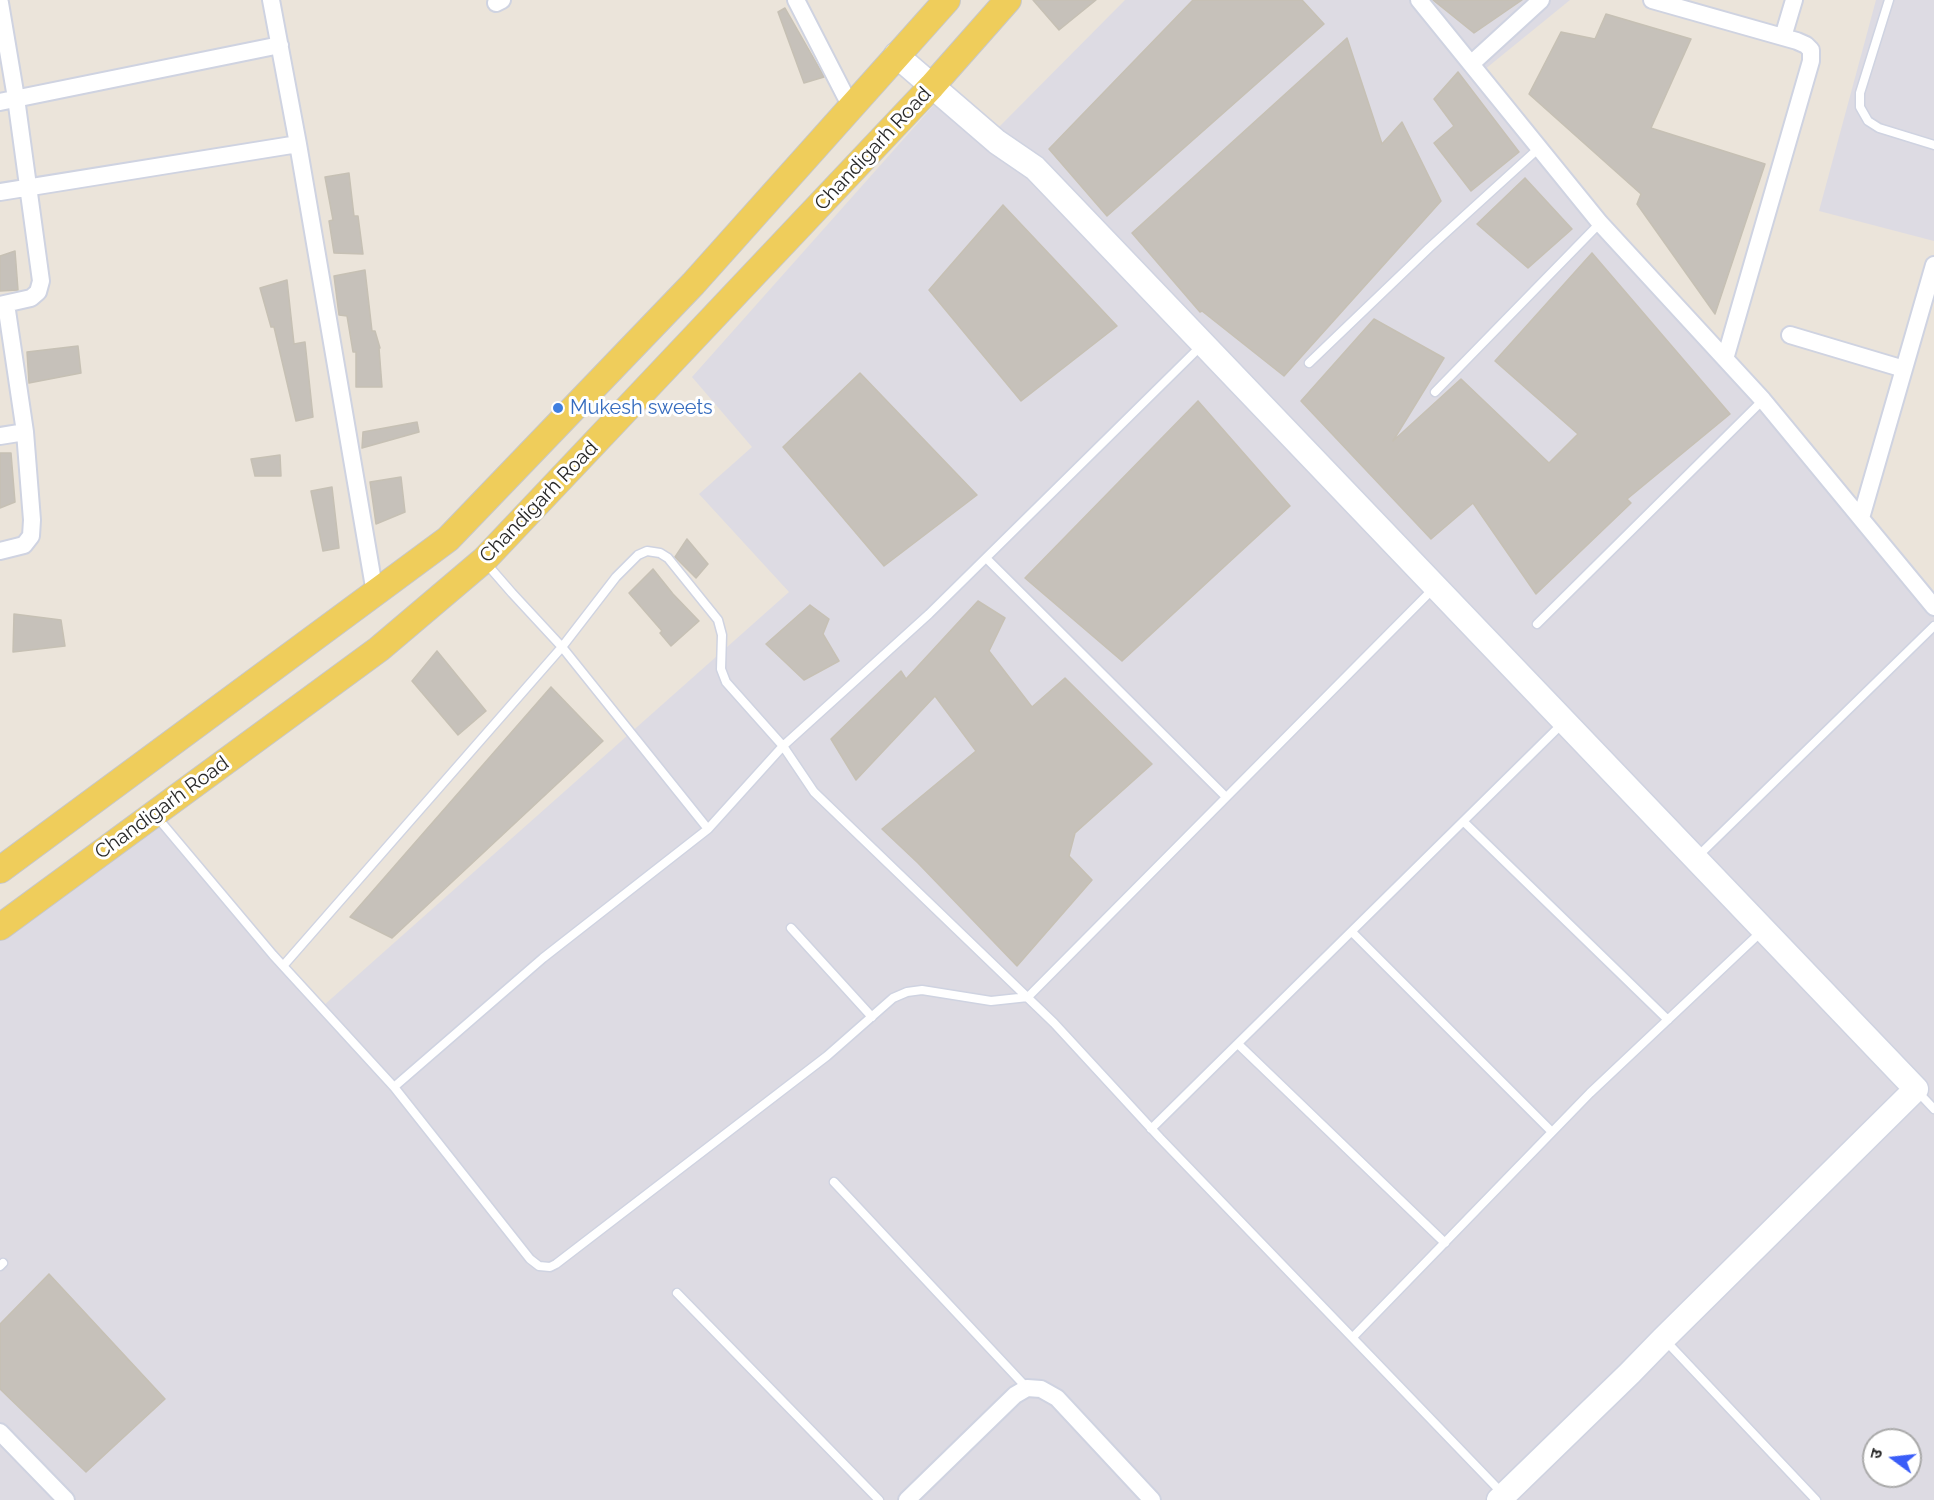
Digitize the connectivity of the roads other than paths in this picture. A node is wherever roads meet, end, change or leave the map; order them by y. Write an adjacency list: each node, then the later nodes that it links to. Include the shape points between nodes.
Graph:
1 (271, 0): 12 (street)
2 (796, 0): 17 (street)
3 (947, 0): 13 (main road, Chandigarh Road)
4 (1008, 0): 15 (main road, Chandigarh Road)
5 (1419, 0): 14 (street)
6 (1541, 0): 14 (street)
7 (1652, 0): 11 (street)
8 (1794, 0): 11 (street)
9 (1889, 0): 19 (lane, via 1860,93 1860,107 1868,121 1879,128)
10 (0, 3): 16 (street)
11 (1783, 37): 28 (street, via 1806,45 1811,50 1810,60)
12 (280, 45): 16 (street); 18 (street)
13 (896, 55): 15 (street); 17 (main road, Chandigarh Road)
14 (1471, 64): 20 (street)
15 (932, 86): 27 (street, via 997,142 1035,168); 38 (main road, Chandigarh Road)
16 (8, 100): 21 (street)
17 (851, 107): 40 (main road, Chandigarh Road, via 693,284 448,539)
18 (298, 144): 21 (street); 40 (street)
19 (1934, 145)
20 (1539, 148): 23 (street); 29 (lane)
21 (28, 187): 22 (street); 25 (street, via 40,281 38,292 31,298)
22 (0, 192)
23 (1600, 223): 28 (street); 31 (lane)
24 (1934, 265): 30 (street)
25 (3, 305): 33 (street)
26 (1790, 334): 30 (street)
27 (1203, 344): 37 (lane); 39 (street)
28 (1725, 359): 32 (street)
29 (1309, 363)
30 (1904, 369): 35 (street)
31 (1435, 392)
32 (1763, 400): 35 (street); 42 (lane)
33 (25, 432): 34 (street); 36 (street, via 31,536 24,545)
34 (0, 435)
35 (1861, 518): 41 (street)
36 (0, 551)
37 (986, 558): 46 (lane); 47 (lane)
38 (484, 560): 44 (lane); 48 (main road, Chandigarh Road, via 379,649)
39 (1435, 587): 45 (street); 47 (lane)
40 (375, 593): 52 (main road, Chandigarh Road)
41 (1934, 607)
42 (1537, 624)
43 (1934, 626): 51 (lane)
44 (562, 647): 46 (lane, via 638,555 647,550 660,553 718,620 722,635 721,669 726,682); 50 (lane); 57 (lane)
45 (1564, 722): 49 (lane); 51 (street)
46 (783, 746): 50 (lane); 58 (lane, via 814,792)
47 (1226, 797): 58 (lane)
48 (154, 814): 53 (main road, Chandigarh Road); 57 (lane)
49 (1464, 822): 56 (lane); 60 (lane)
50 (708, 828): 62 (lane, via 543,958)
51 (1696, 859): 55 (street)
52 (0, 870)
53 (0, 927)
54 (791, 928): 59 (lane)
55 (1763, 930): 60 (lane); 63 (street)
56 (1352, 932): 61 (lane); 66 (lane)
57 (283, 966): 62 (lane)
58 (1028, 997): 59 (lane, via 992,1001 922,990 894,998); 65 (lane)
59 (872, 1017): 62 (lane, via 566,1257 544,1268 530,1259)
60 (1668, 1020): 66 (lane)
61 (1238, 1044): 65 (lane); 68 (lane)
62 (394, 1087)
63 (1916, 1089): 64 (lane); 71 (street)
64 (1934, 1109)
65 (1151, 1129): 70 (lane)
66 (1552, 1132): 68 (lane)
67 (834, 1182): 72 (lane)
68 (1445, 1243): 70 (lane)
69 (677, 1293): 76 (lane)
70 (1353, 1337): 74 (lane)
71 (1663, 1339): 74 (street); 79 (lane)
72 (1027, 1388): 77 (street, via 1015,1395); 78 (street, via 1041,1389 1057,1398)
73 (0, 1432): 75 (street)
74 (1502, 1498)
75 (66, 1500)
76 (879, 1500)
77 (907, 1500)
78 (1152, 1500)
79 (1816, 1500)

